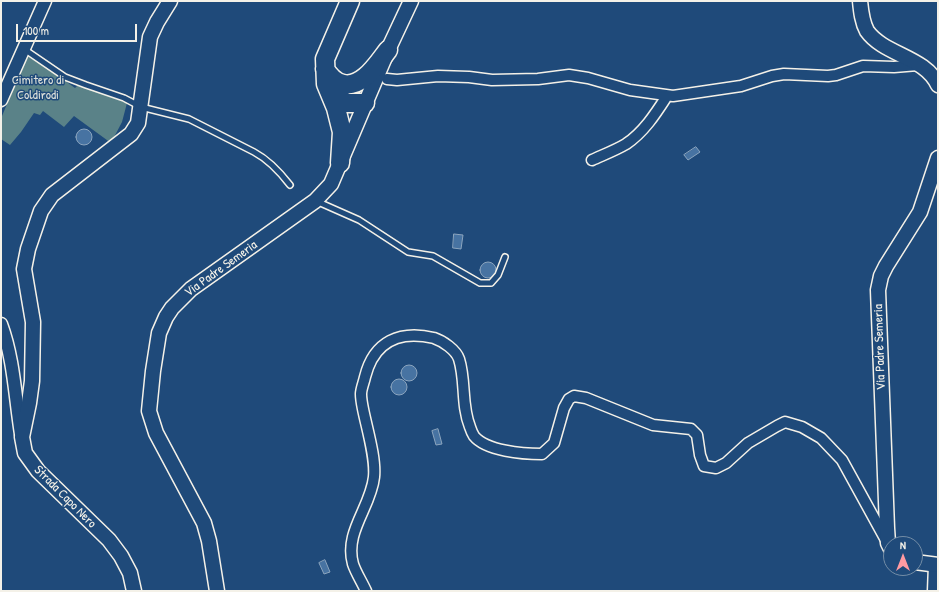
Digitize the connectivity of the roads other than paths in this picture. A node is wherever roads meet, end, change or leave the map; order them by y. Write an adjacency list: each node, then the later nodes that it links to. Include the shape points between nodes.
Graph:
1 (45, 1): 6 (street)
2 (170, 1): 15 (main road, via 150,37)
3 (350, 1): 11 (highway, via 326,55 325,69)
4 (411, 1): 7 (main road, Via Padre Semeria)
5 (860, 1): 8 (main road, via 861,15 867,31 881,43)
6 (24, 48): 13 (street); 15 (lane, via 65,77 124,98)
7 (388, 50): 11 (highway, via 366,76); 14 (main road, Via Padre Semeria)
8 (918, 65): 10 (main road, via 927,70); 12 (street, via 863,66 828,76 784,74 741,86)
9 (387, 79): 12 (street, via 438,76 492,80 538,79 569,75)
10 (938, 85)
11 (338, 90): 14 (highway, via 347,103); 18 (highway, via 342,132)
12 (667, 96): 17 (street, via 638,135 625,145)
13 (1, 100)
14 (365, 103): 18 (main road, Via Padre Semeria)
15 (141, 107): 19 (lane, via 189,119 254,152 282,174); 23 (main road, via 138,123 131,134 52,195 41,211 24,269 33,322 30,403)
16 (938, 158): 25 (main road, Via Padre Semeria, via 920,212 886,266 878,290)
17 (592, 160)
18 (340, 163): 20 (main road, Via Padre Semeria, via 331,184)
19 (290, 185)
20 (315, 201): 21 (lane, via 359,220 408,252 433,256 480,283 491,283 498,275); 29 (main road, Via Padre Semeria, via 192,289 172,308 159,333 149,411 156,434 204,523)
21 (504, 257)
22 (1, 324): 23 (street, Strada Capo Nero, via 10,359)
23 (22, 437): 28 (main road, Strada Capo Nero, via 25,453 38,471 121,556 130,573)
24 (884, 536): 30 (street, via 842,460 821,438 802,427 785,422 748,443 726,463 716,468 704,466 697,436 691,429 653,425 586,398 574,396 564,408 554,443 542,454 523,454 485,445 474,435 466,414 463,378 458,358 448,346 436,339 418,335 407,336 390,341 379,348 368,367 361,394 372,450 374,477 351,543 353,564)
25 (890, 536)
26 (923, 563): 27 (main road)
27 (936, 565): 31 (street)
28 (134, 591)
29 (217, 591)
30 (366, 591)
31 (933, 591)

